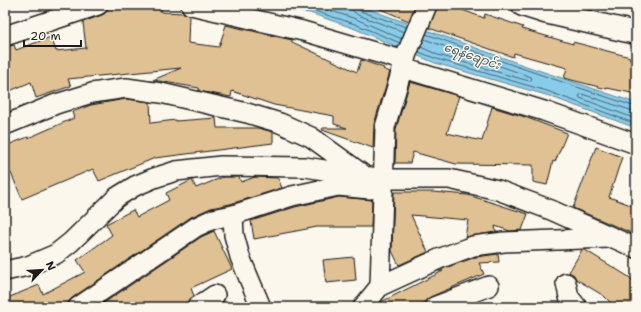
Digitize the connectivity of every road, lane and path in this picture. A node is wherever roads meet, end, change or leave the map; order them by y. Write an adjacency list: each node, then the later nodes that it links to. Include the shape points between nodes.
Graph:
1 (98, 5): 6 (street)
2 (191, 5): 7 (street, via 303,31)
3 (427, 5): 7 (street)
4 (523, 5): 5 (main road)
5 (636, 33)
6 (5, 36)
7 (405, 61): 9 (street); 10 (street, via 385,126)
8 (5, 125): 10 (street, via 56,104 92,93 126,88 161,93 247,113 280,124 311,137)
9 (636, 144)
10 (378, 182): 11 (street, via 338,186 292,196); 12 (street, via 449,179 498,190 551,210); 14 (street, via 306,167 221,166 176,171 135,186 117,197 56,254 28,266); 16 (street)
11 (233, 215): 19 (street, via 213,219 196,227); 21 (street, via 234,235 240,257)
12 (612, 238): 13 (street); 16 (street, via 504,242 473,246 440,258)
13 (636, 248)
14 (5, 271)
15 (566, 283): 24 (street, via 569,297)
16 (380, 286): 22 (street)
17 (489, 286): 23 (street)
18 (215, 295): 20 (street)
19 (78, 307)
20 (197, 307)
21 (262, 307)
22 (363, 307)
23 (434, 307)
24 (577, 307)

